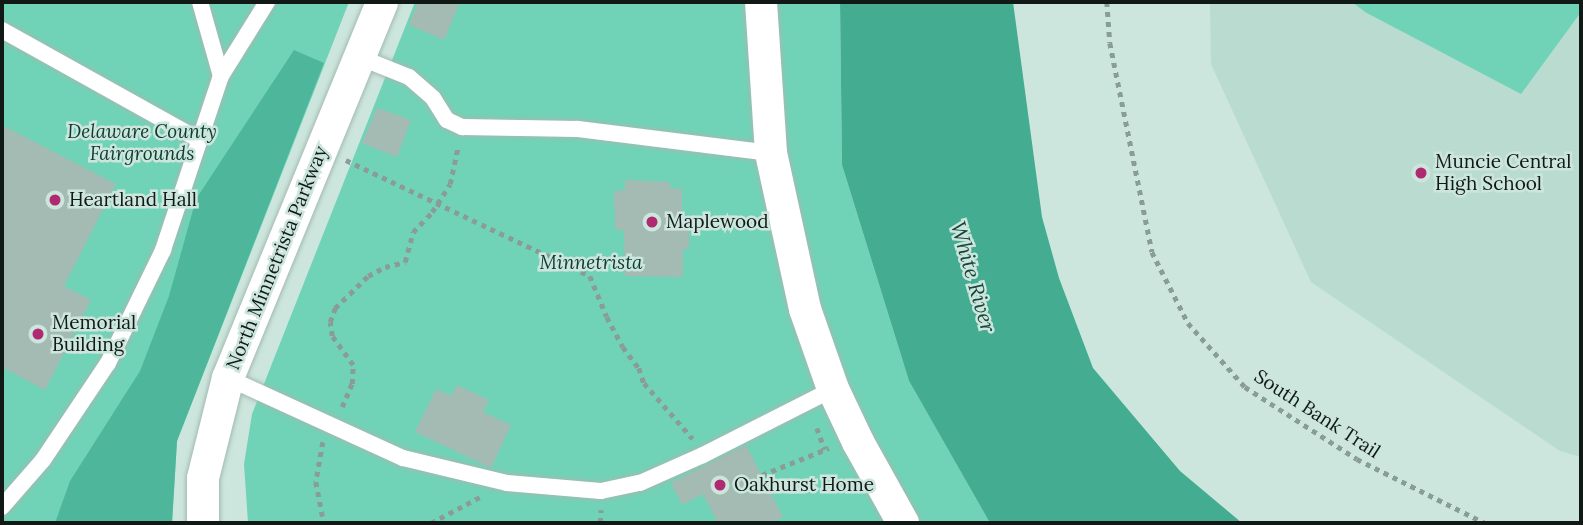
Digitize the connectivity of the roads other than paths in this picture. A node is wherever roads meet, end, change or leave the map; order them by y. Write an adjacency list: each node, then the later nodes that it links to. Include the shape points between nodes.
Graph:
1 (201, 2): 7 (lane)
2 (267, 2): 7 (lane)
3 (382, 2): 6 (street, North Minnetrista Parkway)
4 (761, 2): 9 (street)
5 (2, 30): 8 (lane)
6 (359, 57): 9 (lane, via 409,76 433,98 447,120 462,127 578,129); 10 (street, North Minnetrista Parkway)
7 (221, 76): 8 (lane)
8 (200, 140): 12 (lane, via 163,250 108,363 43,460)
9 (771, 153): 11 (street, via 805,309)
10 (228, 378): 11 (lane, via 403,458 507,483 601,491 640,483 704,455); 13 (street, North Minnetrista Parkway, via 204,478)
11 (833, 388): 14 (street)
12 (2, 507)
13 (203, 523)
14 (903, 523)

